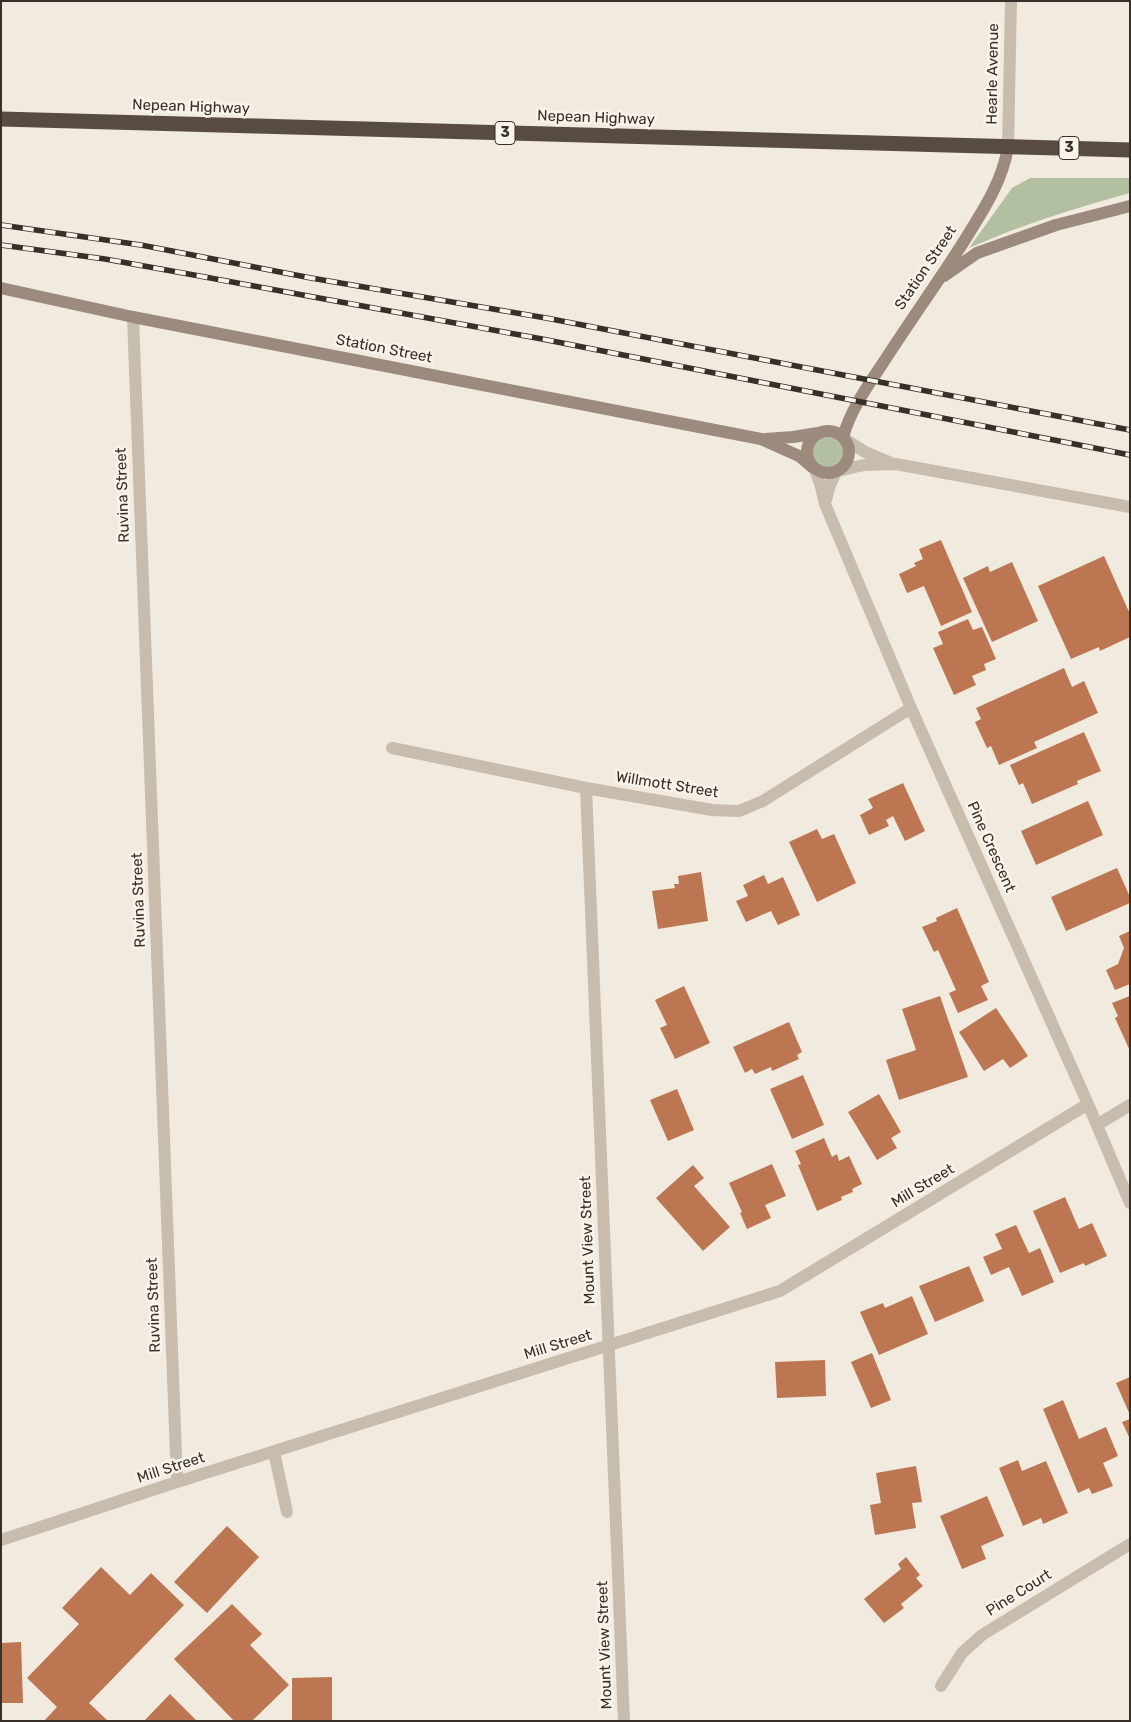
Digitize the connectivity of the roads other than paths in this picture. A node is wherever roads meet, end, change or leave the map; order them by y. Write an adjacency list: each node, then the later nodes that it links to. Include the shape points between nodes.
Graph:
1 (1011, 1): 3 (street, Hearle Avenue)
2 (1, 119): 3 (highway, Nepean Highway / 3)
3 (1008, 147): 4 (highway, Nepean Highway / 3); 6 (street, Station Street, via 1006,161 986,207)
4 (1130, 150)
5 (1130, 206): 6 (street, via 1056,225 978,253)
6 (940, 279): 9 (street, Station Street)
7 (1, 288): 8 (street, Station Street)
8 (133, 317): 12 (street, Station Street); 27 (street, Ruvina Street)
9 (858, 401): 10 (street, Station Street); 11 (street, Station Street)
10 (821, 432): 11 (street, via 831,431); 12 (street, Station Street); 14 (street, via 807,448 808,461)
11 (844, 438): 13 (street, via 865,452); 15 (street, via 849,448 848,461)
12 (761, 439): 14 (street, Station Street, via 799,456)
13 (896, 464): 15 (street, via 864,465); 17 (street)
14 (813, 467): 15 (street, via 824,473); 16 (street, Pine Crescent)
15 (837, 471): 16 (street)
16 (825, 504): 18 (street, Pine Crescent)
17 (1130, 507)
18 (911, 708): 20 (street, Willmott Street, via 763,801 739,811 712,810); 21 (street, Pine Crescent)
19 (392, 748): 20 (street, Willmott Street)
20 (586, 788): 25 (street, Mount View Street)
21 (1088, 1104): 23 (street, Pine Crescent); 25 (street, Mill Street, via 780,1291)
22 (1130, 1105): 23 (street)
23 (1097, 1125): 24 (street, Pine Crescent)
24 (1130, 1202)
25 (608, 1347): 26 (street, Mill Street); 32 (street, Mount View Street)
26 (274, 1452): 27 (street, Mill Street); 28 (street)
27 (177, 1482): 29 (street, Mill Street)
28 (287, 1512)
29 (1, 1540)
30 (1130, 1544): 31 (street, Pine Court, via 982,1636 962,1653)
31 (941, 1686)
32 (624, 1721)

